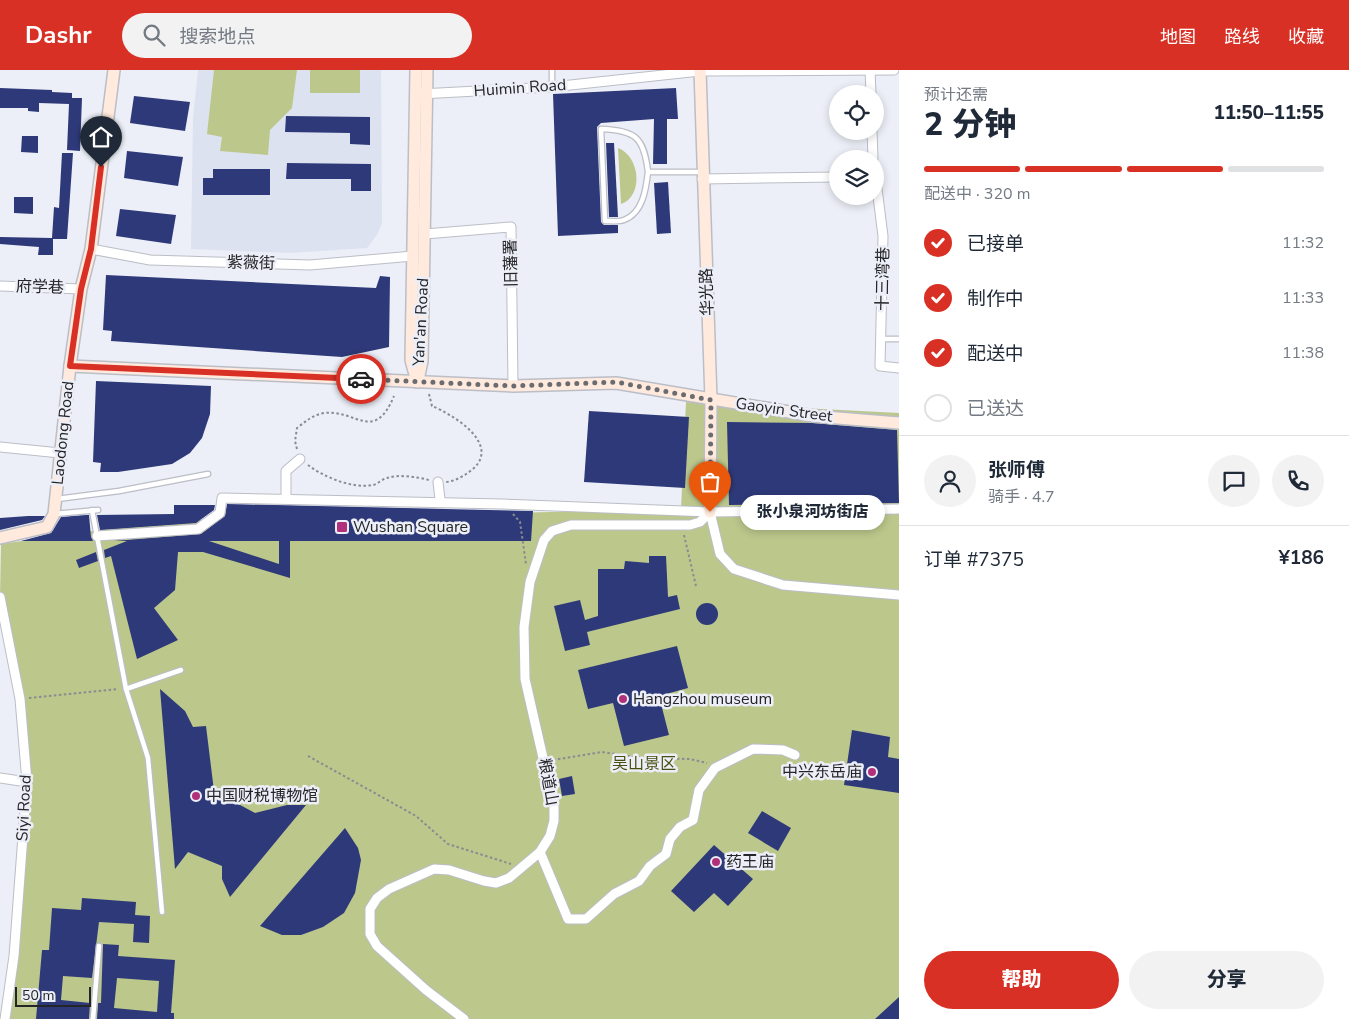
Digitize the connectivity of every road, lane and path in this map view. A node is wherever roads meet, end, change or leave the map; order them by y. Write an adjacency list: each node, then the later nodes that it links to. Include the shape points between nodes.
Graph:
1 (114, 70): 16 (street, Laodong Road)
2 (416, 70): 10 (street, Yan'an Road)
3 (427, 70): 10 (street, Yan'an Road)
4 (552, 70): 9 (lane)
5 (700, 70): 6 (street, Huimin Road); 9 (street, Huimin Road); 12 (street, 华光路)
6 (870, 70): 7 (street, Huimin Road); 8 (street)
7 (894, 70)
8 (871, 85)
9 (552, 87): 10 (street, Huimin Road)
10 (421, 94): 15 (street, Yan'an Road); 17 (street, Yan'an Road)
11 (648, 172): 11 (lane, via 646,149 634,135 601,129 605,221 625,220 638,207 646,193); 12 (lane)
12 (702, 175): 13 (street); 28 (street, 华光路)
13 (829, 177)
14 (879, 205): 20 (street, 十三湾巷, via 883,236)
15 (425, 234): 24 (street, Yan'an Road, via 422,361); 25 (street, 旧藩署, via 511,227)
16 (91, 249): 17 (street, 紫薇街, via 150,260 310,265); 19 (street, Laodong Road)
17 (413, 256): 24 (street, Yan'an Road, via 411,360)
18 (0, 286): 19 (street, 府学巷)
19 (81, 289): 22 (street, Laodong Road)
20 (882, 339): 21 (lane); 23 (street, 十三湾巷, via 880,366)
21 (899, 339)
22 (70, 366): 24 (street, Gaoyin Street); 31 (street, Laodong Road)
23 (899, 368)
24 (417, 382): 25 (street, Gaoyin Street)
25 (513, 386): 28 (street, Gaoyin Street, via 616,382)
26 (429, 394): 34 (path, via 432,406 448,412 472,432 482,453 470,472 453,481)
27 (394, 396): 32 (path, via 385,414 379,418 366,421 326,413 312,416 297,428 295,441)
28 (711, 400): 29 (street, Gaoyin Street, via 813,416); 40 (street, 华光路)
29 (899, 423)
30 (0, 447): 31 (street)
31 (60, 453): 36 (street, Laodong Road)
32 (300, 458): 34 (path, via 318,473 360,485 374,485 386,478 402,477); 35 (street, via 286,471)
33 (208, 474): 36 (lane)
34 (438, 482): 37 (street)
35 (286, 498): 40 (street); 43 (street, via 222,498 220,513 198,529)
36 (57, 499): 41 (street, Laodong Road)
37 (440, 499)
38 (508, 508): 45 (path, via 520,522)
39 (899, 509): 40 (street)
40 (710, 512): 42 (street, 粮道山, via 700,522); 47 (street, via 720,554 734,569 783,585)
41 (54, 514): 43 (lane, via 95,510); 44 (street, Laodong Road, via 47,527)
42 (682, 526): 45 (street, 粮道山, via 582,524 561,527 544,540); 46 (path)
43 (97, 536): 50 (lane)
44 (0, 538)
45 (530, 582): 54 (street, 粮道山, via 524,627 525,679)
46 (696, 586)
47 (899, 595)
48 (0, 597): 51 (street, Siyi Road)
49 (181, 670): 50 (lane)
50 (126, 689): 51 (path); 60 (lane, via 148,758)
51 (20, 699): 57 (street, Siyi Road)
52 (308, 756): 59 (path, via 416,816 448,844)
53 (795, 756): 55 (street, via 783,750 753,749)
54 (546, 761): 55 (path, via 602,752 643,758 690,759); 58 (street, 粮道山, via 554,821 550,836)
55 (719, 766): 58 (street, via 699,790 693,820 680,827 670,839 666,854 650,866 639,881 614,894 586,919 568,919)
56 (0, 778): 57 (street)
57 (28, 782): 62 (street, Siyi Road, via 14,956)
58 (540, 852): 59 (street, 粮道山)
59 (521, 866): 64 (street, 粮道山, via 509,878 496,883 450,870 434,869 389,889 377,898 370,909 370,934 377,946)
60 (162, 912)
61 (99, 946): 63 (lane)
62 (5, 1019)
63 (93, 1019)
64 (464, 1019)

